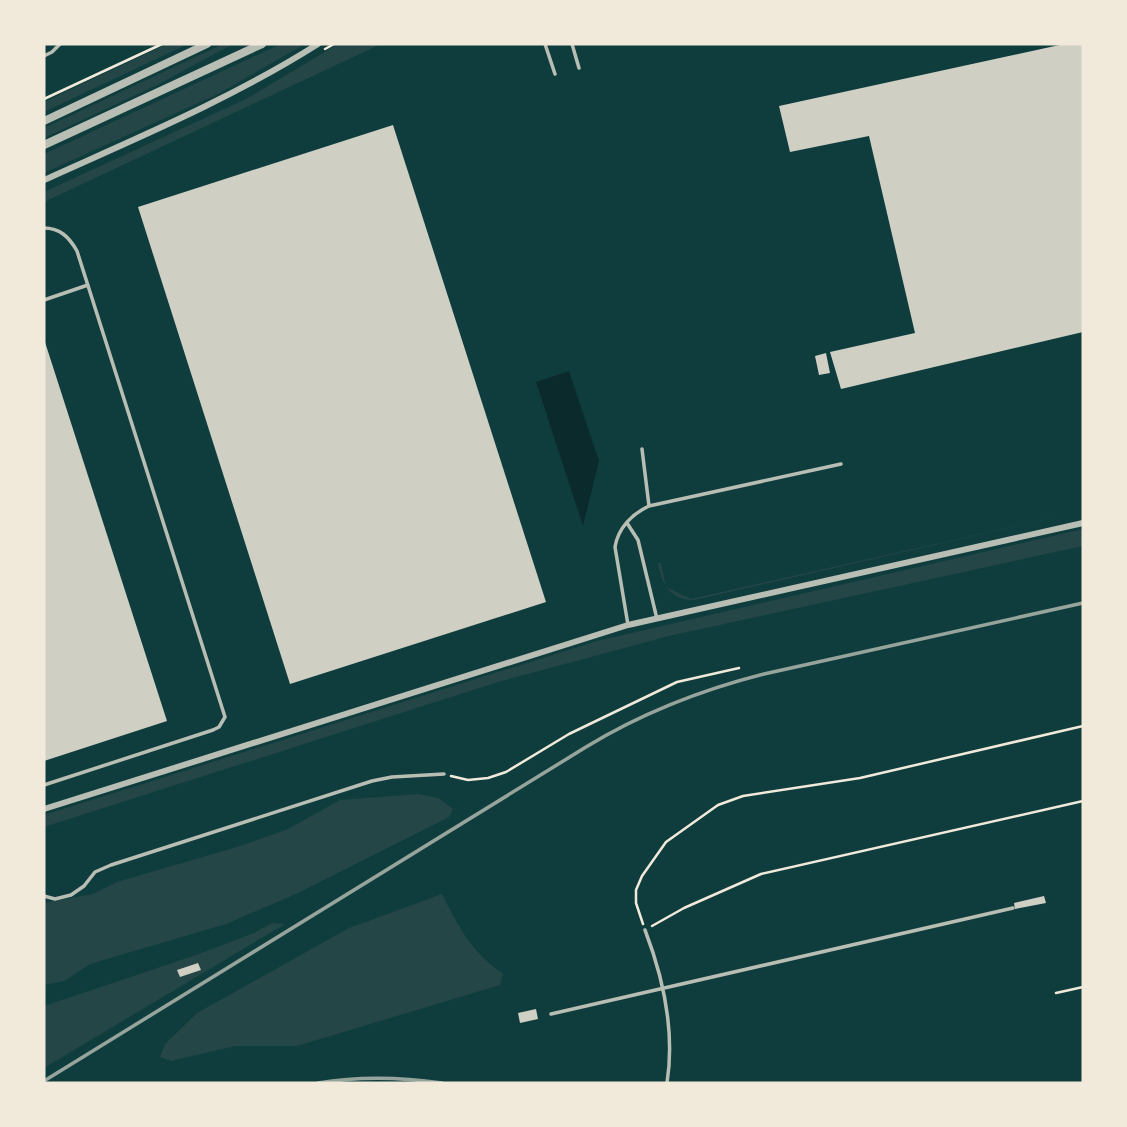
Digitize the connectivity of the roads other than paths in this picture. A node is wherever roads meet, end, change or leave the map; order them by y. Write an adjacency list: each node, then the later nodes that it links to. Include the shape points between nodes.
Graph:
1 (60, 44): 7 (lane)
2 (207, 44): 10 (street)
3 (262, 44): 11 (street)
4 (318, 44): 12 (street, via 213,104)
5 (545, 44): 9 (lane)
6 (572, 44): 8 (lane)
7 (44, 56)
8 (579, 68)
9 (555, 74)
10 (44, 121)
11 (44, 145)
12 (44, 180)
13 (44, 228): 14 (lane, via 56,229 72,241)
14 (88, 285): 15 (lane); 24 (lane, via 225,717 213,730)
15 (44, 300)
16 (642, 449): 18 (lane)
17 (841, 464): 18 (lane)
18 (649, 506): 19 (lane)
19 (627, 523): 21 (lane, via 638,540); 22 (lane, via 617,535 615,547)
20 (1083, 523): 21 (street)
21 (657, 619): 22 (street)
22 (628, 625): 25 (street)
23 (444, 774): 26 (lane, via 372,781 111,865 95,872 71,895)
24 (44, 785)
25 (44, 809)
26 (44, 896)
27 (1013, 908): 29 (lane)
28 (645, 930): 29 (lane)
29 (661, 988): 30 (lane); 31 (lane, via 668,1028)
30 (551, 1014)
31 (667, 1083)

